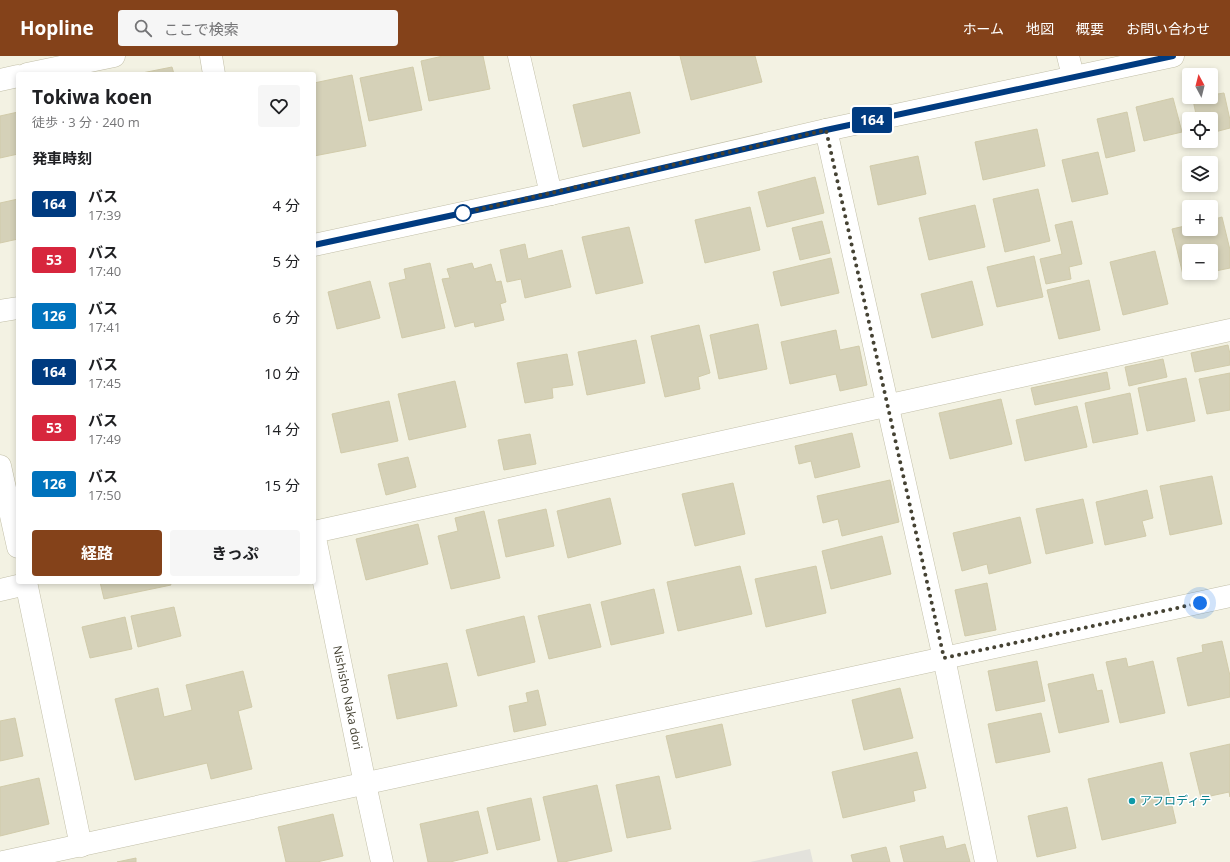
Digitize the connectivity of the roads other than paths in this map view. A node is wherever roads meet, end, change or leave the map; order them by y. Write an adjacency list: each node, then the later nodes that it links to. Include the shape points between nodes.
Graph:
1 (114, 56): 6 (street)
2 (211, 56): 7 (street)
3 (519, 56): 11 (street)
4 (1173, 56): 5 (street)
5 (1071, 66): 10 (street)
6 (37, 72)
7 (214, 72)
8 (16, 76): 9 (street)
9 (0, 80)
10 (826, 130): 11 (street); 16 (street)
11 (551, 194): 12 (street)
12 (316, 245)
13 (16, 308): 14 (street)
14 (0, 311)
15 (1230, 330): 16 (street)
16 (888, 405): 18 (street); 25 (street)
17 (0, 466): 19 (street)
18 (316, 532)
19 (16, 538)
20 (316, 542): 26 (street, Nishisho Naka dori)
21 (22, 584): 23 (street)
22 (26, 584): 27 (street)
23 (0, 590)
24 (1230, 596): 25 (street)
25 (944, 658): 26 (street); 30 (street)
26 (364, 784): 27 (street); 29 (street, Nishisho Naka dori)
27 (81, 846): 28 (street)
28 (3, 862)
29 (382, 862)
30 (986, 862)

